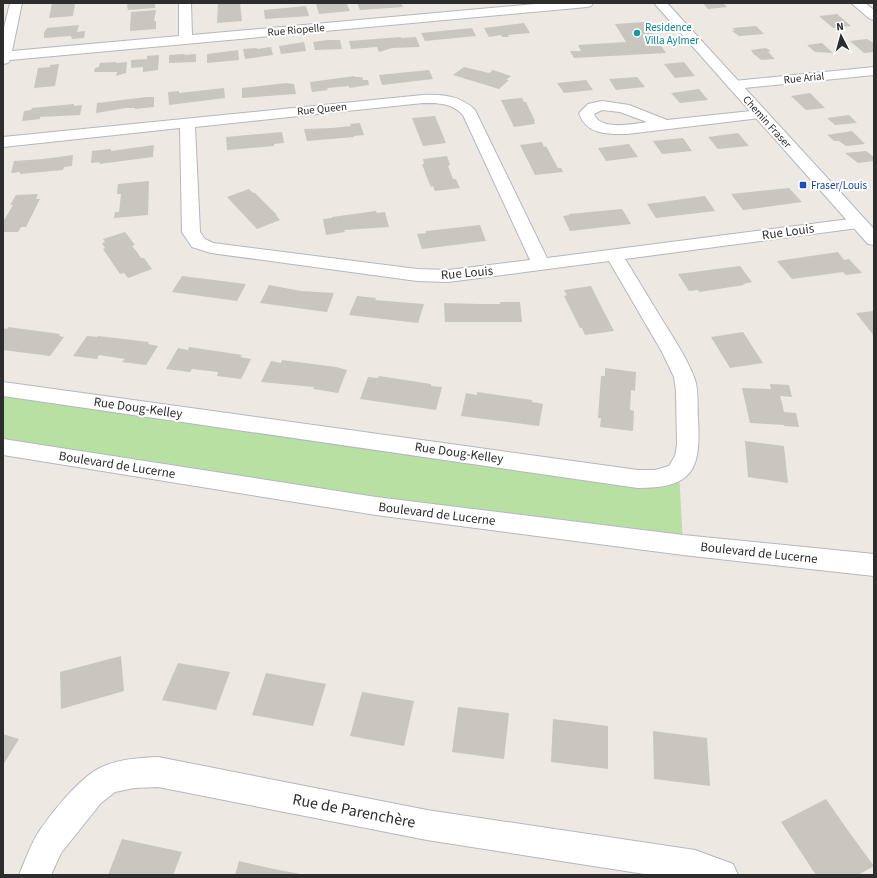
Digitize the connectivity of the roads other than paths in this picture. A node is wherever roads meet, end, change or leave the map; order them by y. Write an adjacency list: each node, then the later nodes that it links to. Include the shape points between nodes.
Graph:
1 (16, 3): 8 (street)
2 (185, 3): 7 (street)
3 (587, 3): 7 (street, Rue Riopelle)
4 (660, 3): 10 (street, Chemin Fraser)
5 (857, 3): 6 (street)
6 (874, 16)
7 (186, 40): 8 (street, Rue Riopelle)
8 (4, 58)
9 (874, 71): 10 (street, Rue Arial)
10 (734, 85): 11 (street, Chemin Fraser)
11 (760, 114): 13 (street); 15 (street, Chemin Fraser)
12 (187, 123): 14 (street, Rue Queen); 18 (street, Rue Queen, via 423,99 447,99 457,102 470,113); 18 (street, Rue Louis, via 191,232 199,245 433,276)
13 (664, 124)
14 (3, 142)
15 (858, 223): 16 (street, Chemin Fraser); 17 (street, Rue Louis)
16 (874, 240)
17 (615, 256): 18 (street, Rue Louis); 19 (street, Rue Doug-Kelley, via 685,379 688,445 686,459 678,471 668,478 638,479)
18 (542, 265)
19 (3, 389)
20 (3, 447): 21 (street, Boulevard de Lucerne, via 376,506 683,545)
21 (874, 565)
22 (35, 875): 23 (street, Rue de Parenchère, via 50,842 90,792 108,779 134,773 158,772 427,825 695,866)
23 (722, 875)

